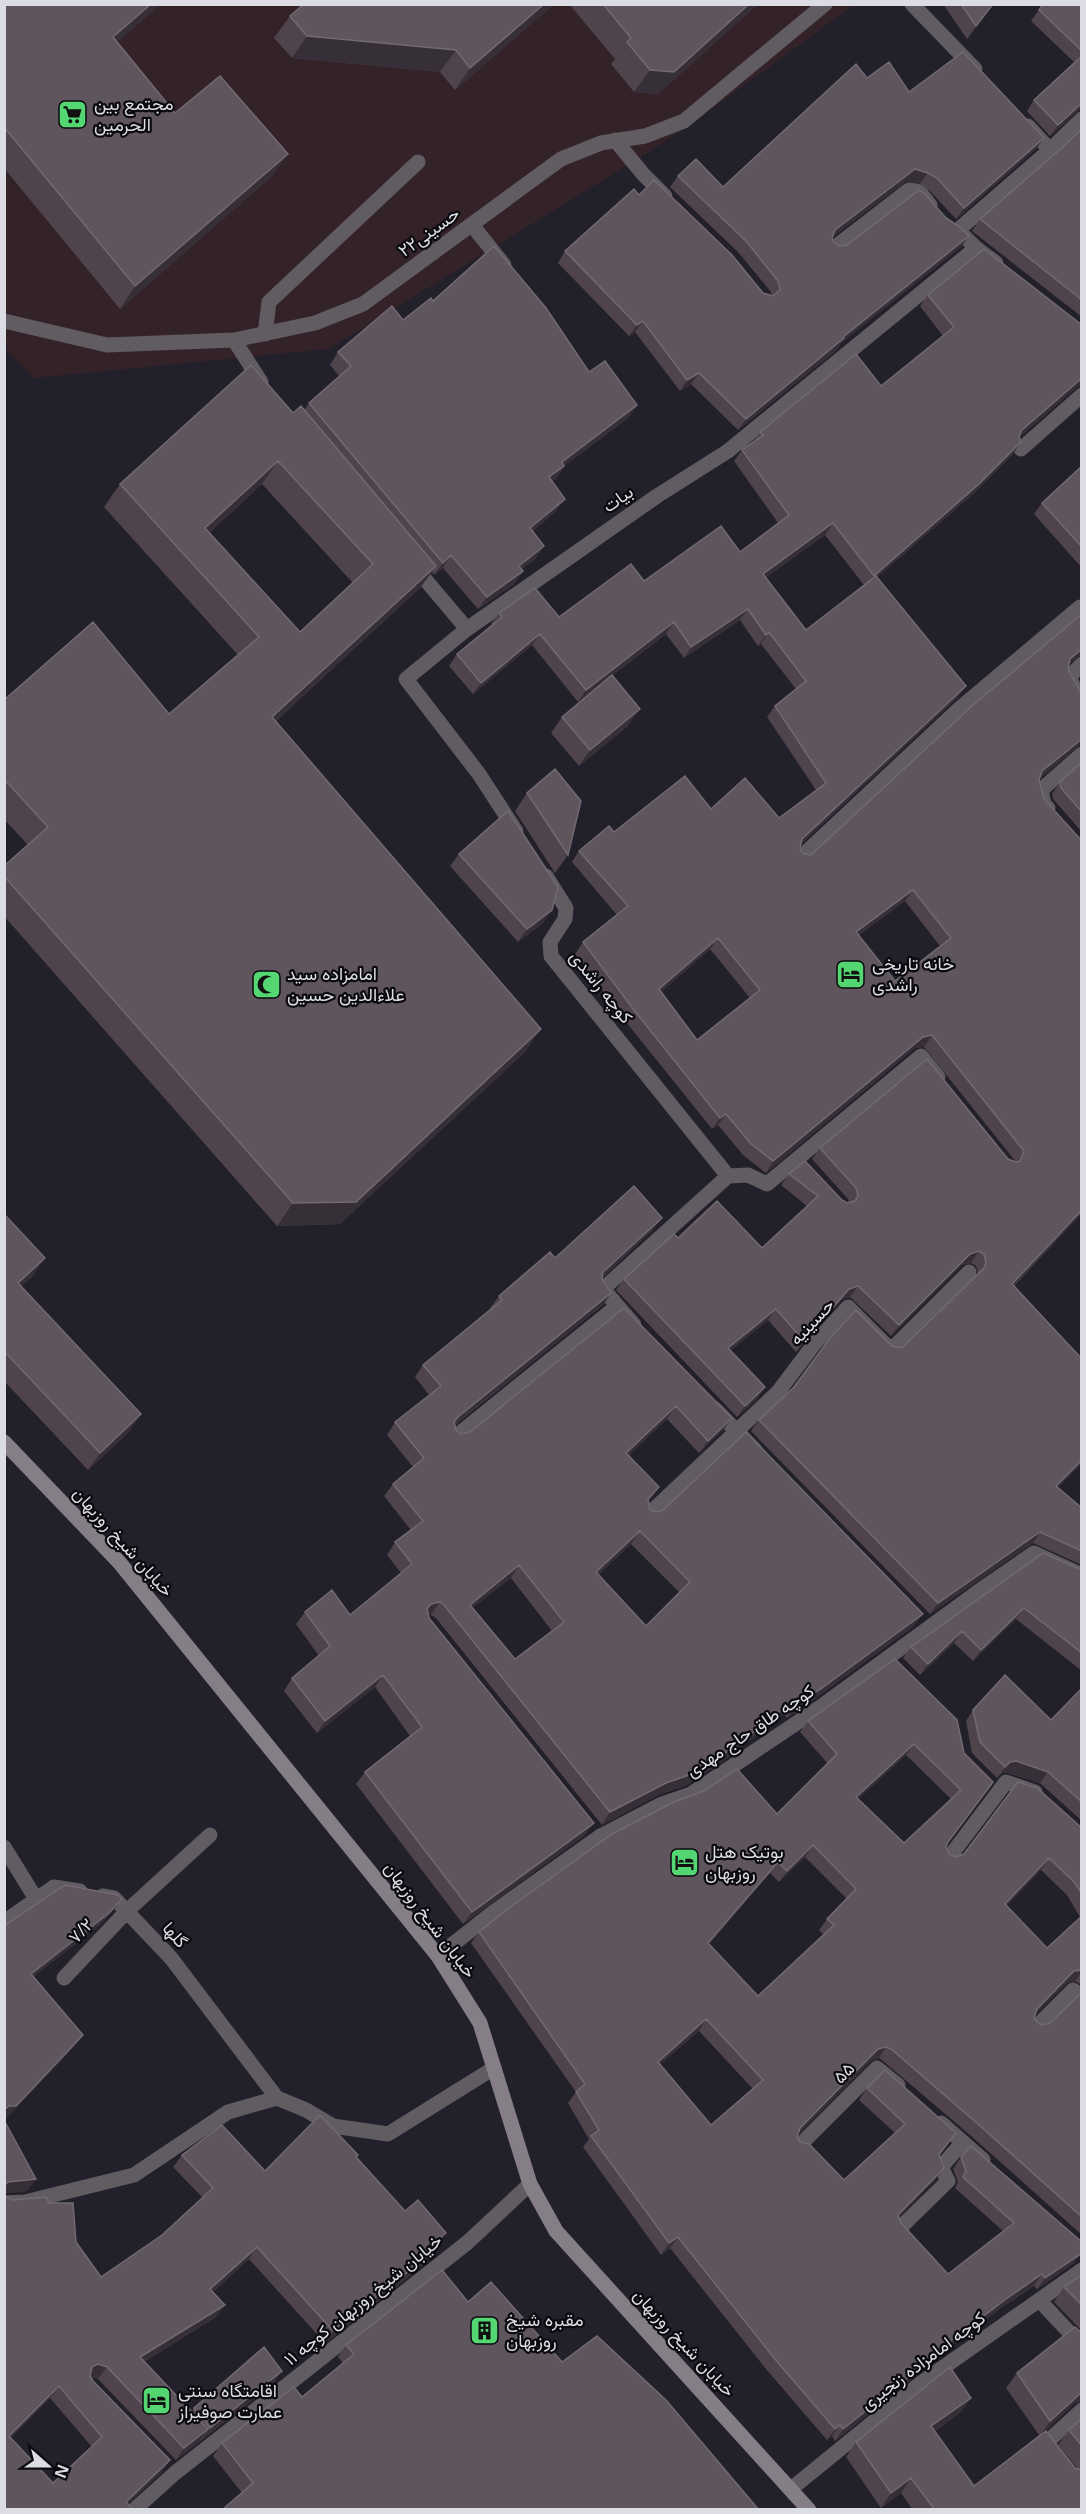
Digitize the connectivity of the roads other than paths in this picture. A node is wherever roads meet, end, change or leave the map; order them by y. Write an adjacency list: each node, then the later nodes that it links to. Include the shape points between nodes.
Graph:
1 (825, 4): 6 (street, حسینی۲۲, via 684,121 645,136)
2 (912, 4): 3 (street)
3 (982, 77)
4 (1020, 117): 7 (street)
5 (1082, 118): 7 (street)
6 (615, 140): 9 (street); 10 (street, حسینی۲۲, via 561,159)
7 (1050, 150): 11 (street)
8 (418, 162): 17 (street, via 269,302)
9 (675, 204)
10 (472, 225): 15 (street); 17 (street, حسینی۲۲, via 363,304 315,323)
11 (958, 230): 12 (street, via 949,227 920,192 909,190); 13 (street)
12 (834, 248)
13 (976, 248): 14 (street); 24 (street, بیات, via 728,451)
14 (1011, 276)
15 (515, 279)
16 (4, 321): 18 (street, حسینی۲۲, via 107,345)
17 (265, 334): 18 (street, حسینی۲۲)
18 (234, 340): 19 (street)
19 (268, 393)
20 (1082, 395): 21 (street)
21 (1021, 449)
22 (400, 550): 24 (street)
23 (1082, 609): 30 (street, via 959,709)
24 (467, 629): 29 (street, via 406,679 479,774)
25 (1082, 664): 26 (street, via 1069,677)
26 (1082, 703)
27 (1082, 754): 28 (street, via 1041,790 1044,804)
28 (1059, 821)
29 (522, 841)
30 (801, 857)
31 (535, 860): 35 (street, کوچه راشدی, via 566,908 565,919 550,942 551,956)
32 (950, 1092): 33 (street, via 921,1056)
33 (797, 1158): 34 (street); 35 (street, via 766,1184 748,1175)
34 (811, 1174)
35 (728, 1176): 37 (street, via 603,1289)
36 (969, 1272): 40 (street, حسینیه, via 891,1350 849,1307 815,1343 778,1392)
37 (616, 1307): 38 (street); 41 (street)
38 (648, 1340)
39 (705, 1399): 40 (street)
40 (737, 1432): 43 (street); 44 (street)
41 (455, 1437)
42 (4, 1442): 55 (street, خیابان شیخ روزبهان, via 119,1562)
43 (762, 1457)
44 (648, 1515)
45 (1082, 1575): 55 (street, کوچه طاق حاج مهدی, via 1034,1553 925,1623 893,1662 691,1794 595,1833)
46 (985, 1779): 47 (street)
47 (997, 1792): 48 (street, via 1006,1782 1034,1791); 51 (street)
48 (1050, 1806)
49 (210, 1835): 53 (street, ۷/۲)
50 (4, 1847): 52 (street)
51 (948, 1858)
52 (36, 1899): 53 (street, گلها, via 54,1887 114,1898); 54 (street, گلها)
53 (127, 1911): 56 (street, ۷/۲); 61 (street, گلها, via 171,1958)
54 (4, 1922)
55 (438, 1956): 59 (street, خیابان شیخ روزبهان, via 480,2023)
56 (64, 1978)
57 (1082, 1997): 58 (street, via 1073,1990)
58 (1036, 2027)
59 (494, 2068): 61 (street, via 388,2134 333,2126); 66 (street, خیابان شیخ روزبهان)
60 (911, 2097): 64 (street, ۵۵, via 877,2067)
61 (277, 2098): 67 (street, via 228,2112 134,2175 40,2192 25,2202)
62 (928, 2112): 63 (street)
63 (963, 2142): 65 (street); 68 (street, via 941,2167 948,2181)
64 (799, 2146)
65 (997, 2173)
66 (530, 2184): 74 (street, خیابان شیخ روزبهان, via 556,2231); 76 (street, خیابان شیخ روزبهان کوچه ۱۱, via 468,2242 281,2390 172,2469)
67 (4, 2203)
68 (900, 2228)
69 (1082, 2270): 70 (street, کوچه امامزاده زنجیری)
70 (1039, 2300): 71 (street); 74 (street, کوچه امامزاده زنجیری, via 921,2383)
71 (1082, 2346)
72 (1082, 2410): 73 (street, via 1045,2444)
73 (1059, 2460)
74 (791, 2489): 75 (street, خیابان شیخ روزبهان)
75 (808, 2509)
76 (134, 2510)

